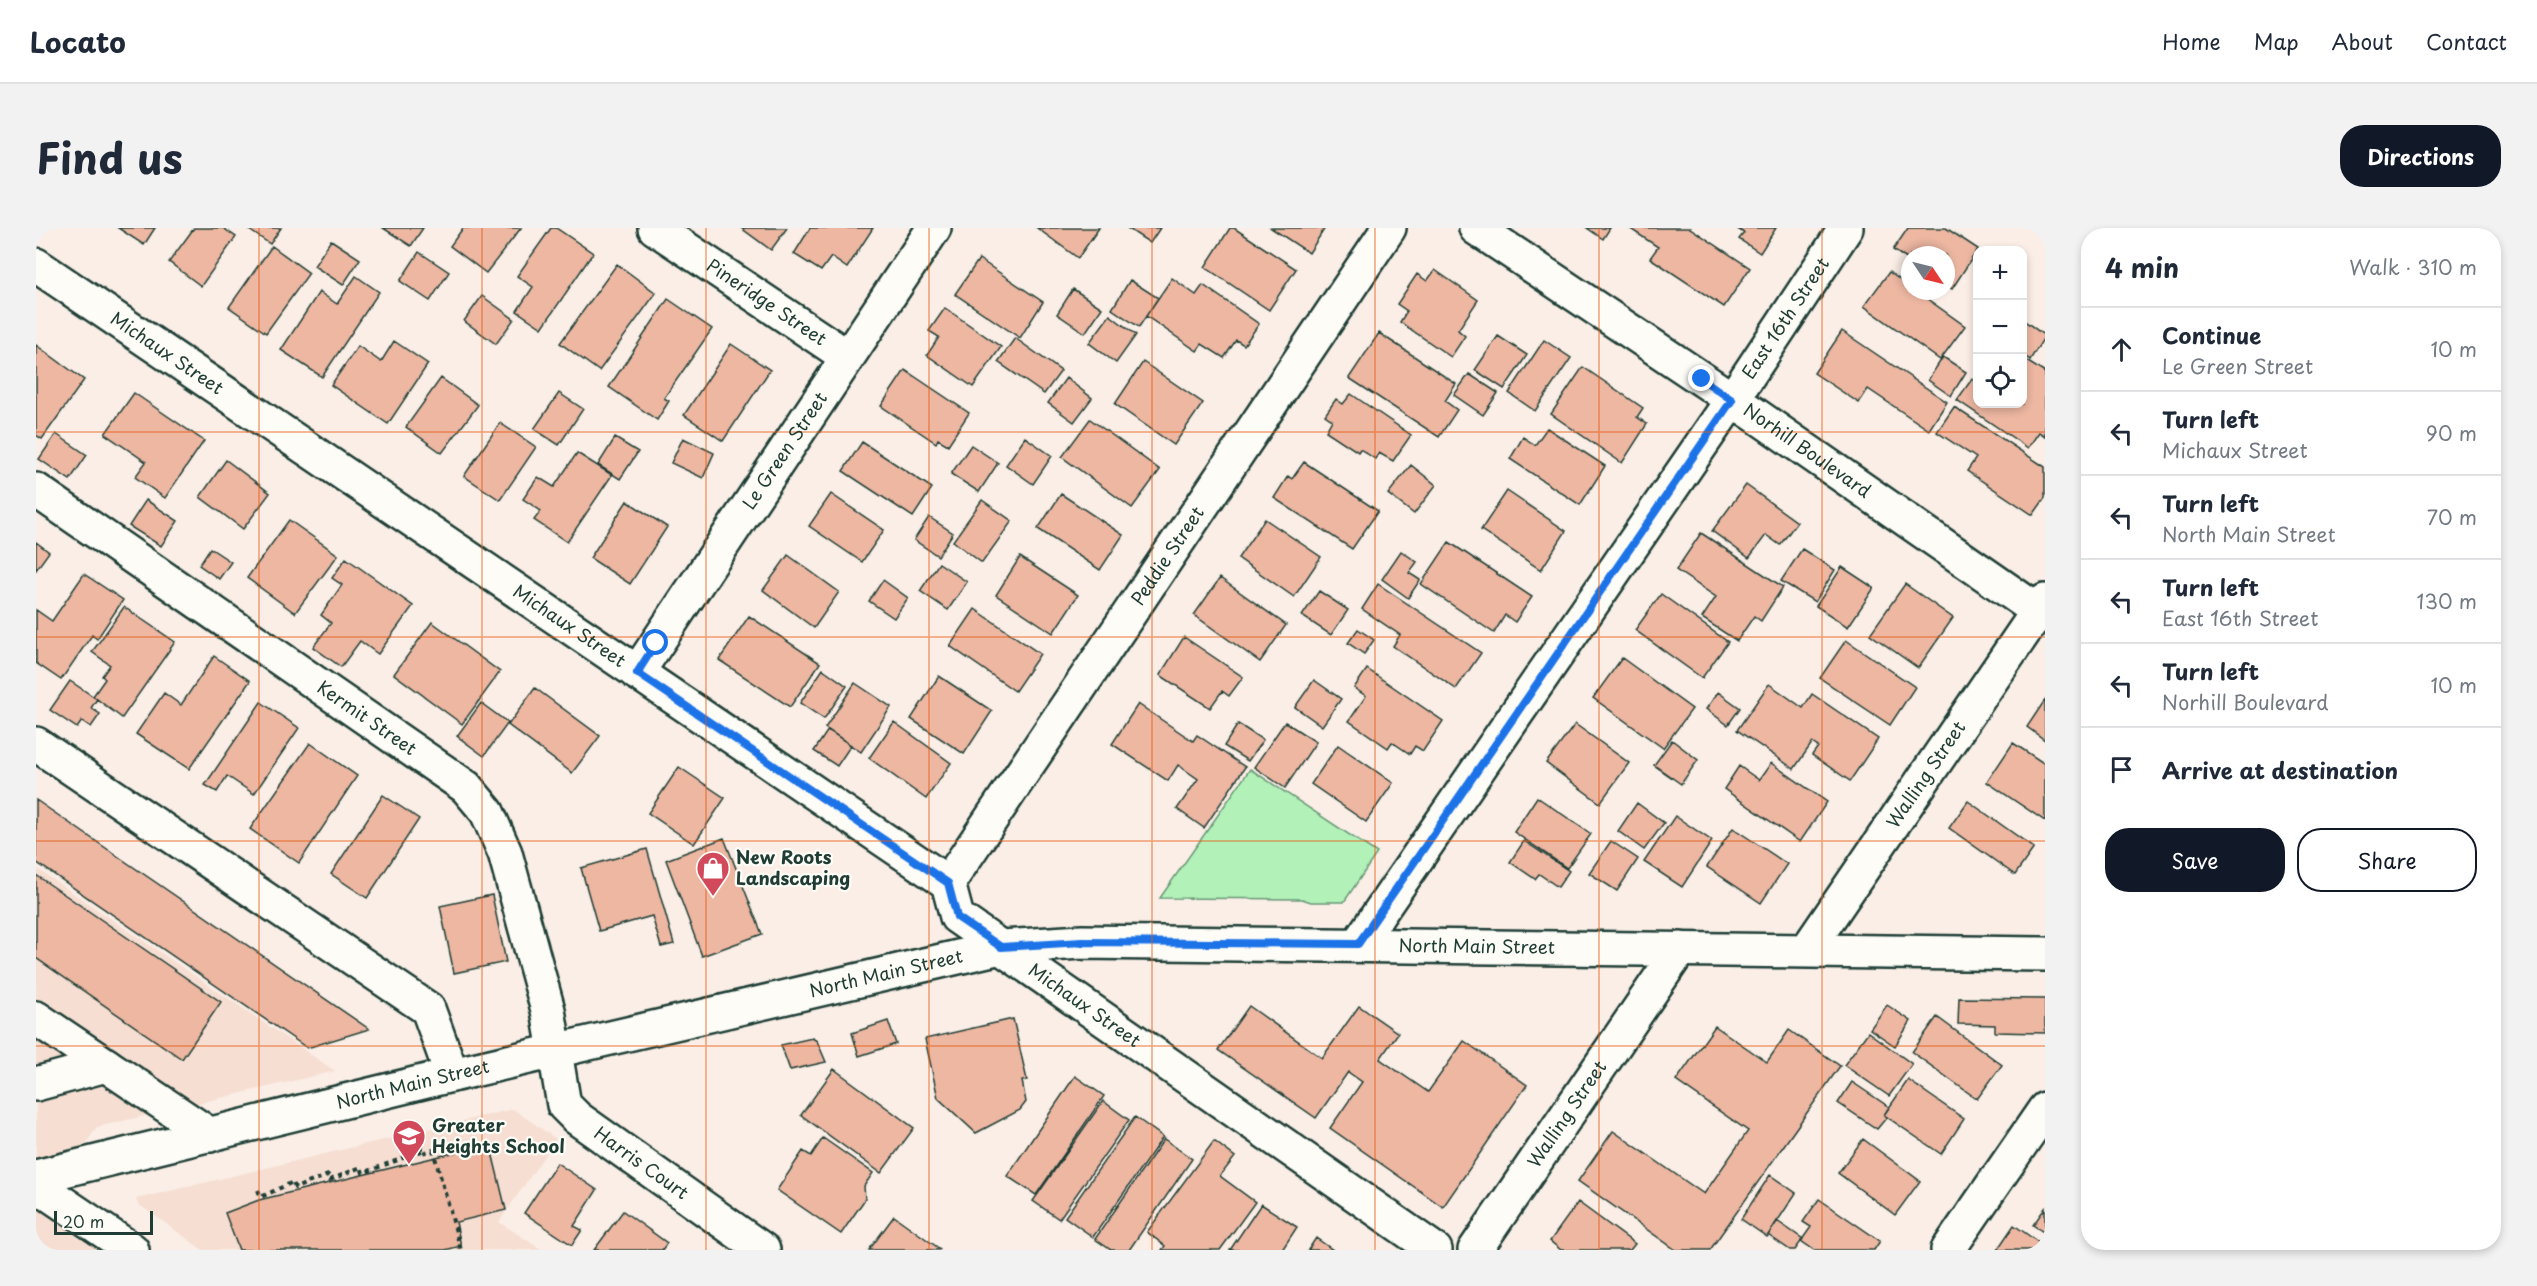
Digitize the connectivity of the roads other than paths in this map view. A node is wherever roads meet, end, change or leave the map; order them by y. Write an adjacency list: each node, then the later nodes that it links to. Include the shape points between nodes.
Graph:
1 (655, 228): 7 (street, Pineridge Street)
2 (934, 228): 7 (street, Le Green Street)
3 (1389, 228): 13 (street, Peddie Street)
4 (1476, 228): 8 (street, Norhill Boulevard)
5 (1846, 228): 8 (street, East 16th Street)
6 (36, 265): 11 (street, Michaux Street)
7 (846, 356): 11 (street, Le Green Street)
8 (1732, 400): 10 (street, Norhill Boulevard); 14 (street, East 16th Street)
9 (36, 490): 20 (street, Kermit Street, via 466,787 487,812 505,853)
10 (2043, 610): 17 (street, Walling Street)
11 (637, 673): 13 (street, Michaux Street)
12 (36, 744): 22 (street, via 428,1009)
13 (948, 883): 15 (street, Michaux Street, via 957,917)
14 (1358, 944): 15 (street, North Main Street, via 1082,942); 16 (street, North Main Street)
15 (1001, 947): 20 (street, North Main Street); 30 (street, Michaux Street)
16 (1680, 949): 17 (street, North Main Street); 31 (street, Walling Street)
17 (1807, 950): 18 (street, North Main Street)
18 (2045, 954)
19 (36, 1018): 21 (street)
20 (557, 1051): 22 (street, North Main Street); 29 (street, Harris Court, via 564,1105 577,1118)
21 (106, 1065): 23 (street); 25 (street)
22 (452, 1075): 25 (street, North Main Street)
23 (36, 1084)
24 (2045, 1109): 32 (street)
25 (210, 1136): 26 (street, North Main Street)
26 (36, 1177)
27 (36, 1185): 28 (street)
28 (132, 1250)
29 (763, 1250)
30 (1436, 1250)
31 (1475, 1250)
32 (1948, 1250)

